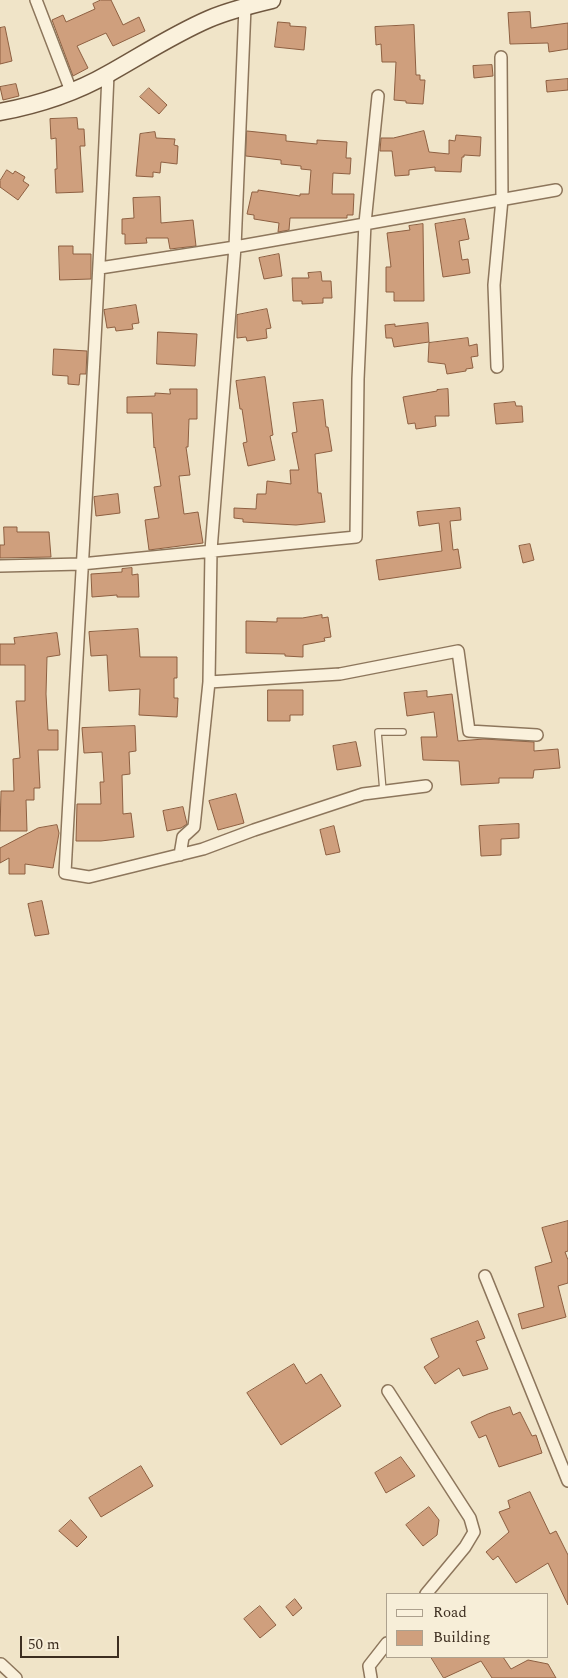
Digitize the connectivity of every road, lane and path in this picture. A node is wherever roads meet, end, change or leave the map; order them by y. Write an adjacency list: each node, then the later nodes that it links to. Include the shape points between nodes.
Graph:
1 (36, 0): 6 (street)
2 (272, 0): 3 (street)
3 (245, 7): 5 (street, via 208,20); 12 (street)
4 (501, 57): 10 (street)
5 (108, 74): 6 (street); 13 (street)
6 (71, 91): 8 (street, via 24,108)
7 (378, 96): 11 (street)
8 (0, 112)
9 (556, 190): 10 (street)
10 (502, 199): 11 (street); 14 (street, via 494,285)
11 (365, 223): 12 (street); 15 (street, via 358,379 356,537)
12 (235, 247): 13 (street); 15 (street)
13 (100, 268): 16 (street)
14 (497, 368)
15 (211, 550): 16 (street); 18 (street)
16 (81, 564): 17 (street); 23 (street, via 65,873 89,876)
17 (0, 566)
18 (209, 682): 20 (street, via 340,674 458,651 469,731); 23 (street, via 194,827 183,837)
19 (403, 732): 22 (lane, via 378,732)
20 (536, 735)
21 (426, 786): 22 (street)
22 (383, 791): 23 (street, via 364,794)
23 (180, 855)
24 (485, 1276): 26 (street)
25 (388, 1391): 27 (street, via 470,1518 474,1532)
26 (568, 1481)
27 (427, 1593)
28 (386, 1644): 31 (street, via 369,1666)
29 (1, 1664): 30 (street)
30 (16, 1678)
31 (371, 1678)

